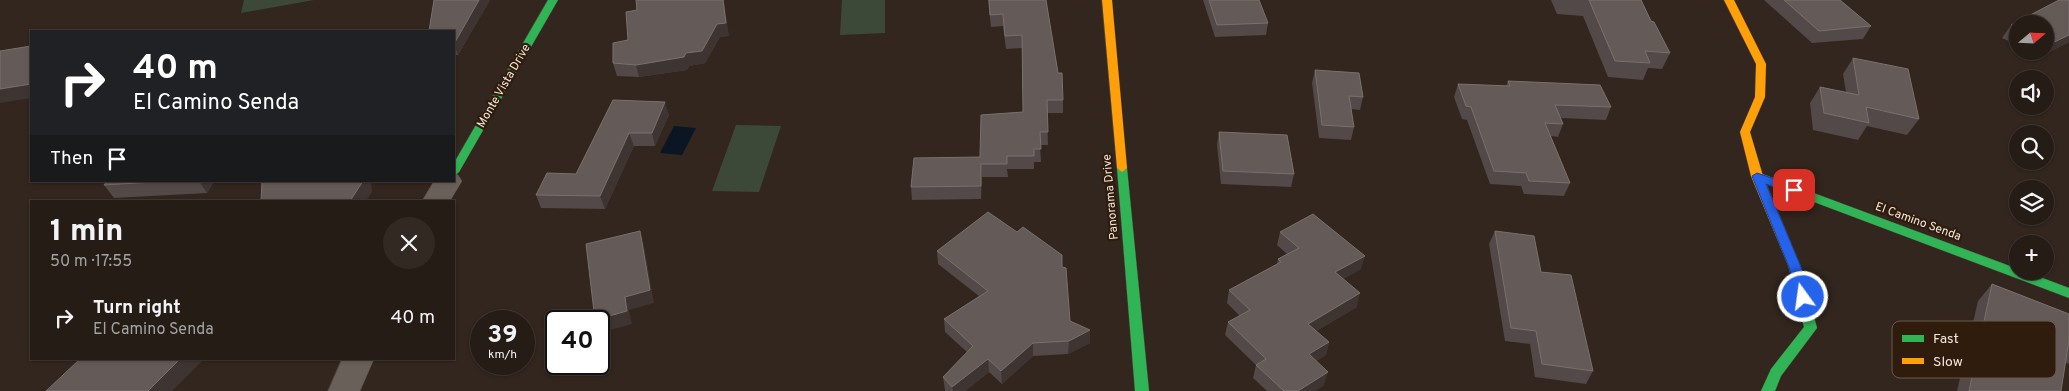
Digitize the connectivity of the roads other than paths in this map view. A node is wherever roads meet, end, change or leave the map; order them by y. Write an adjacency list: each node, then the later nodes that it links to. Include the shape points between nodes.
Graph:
1 (554, 0): 4 (street, Monte Vista Drive)
2 (1107, 0): 11 (street, Panorama Drive)
3 (1729, 0): 5 (street, via 1761,64 1760,97 1745,132)
4 (455, 170)
5 (1757, 176): 8 (street, El Camino Senda); 12 (street, via 1795,267 1811,328 1776,373)
6 (447, 182): 7 (street)
7 (437, 200)
8 (2069, 293)
9 (358, 360): 10 (street)
10 (344, 391)
11 (1142, 391)
12 (1768, 391)

